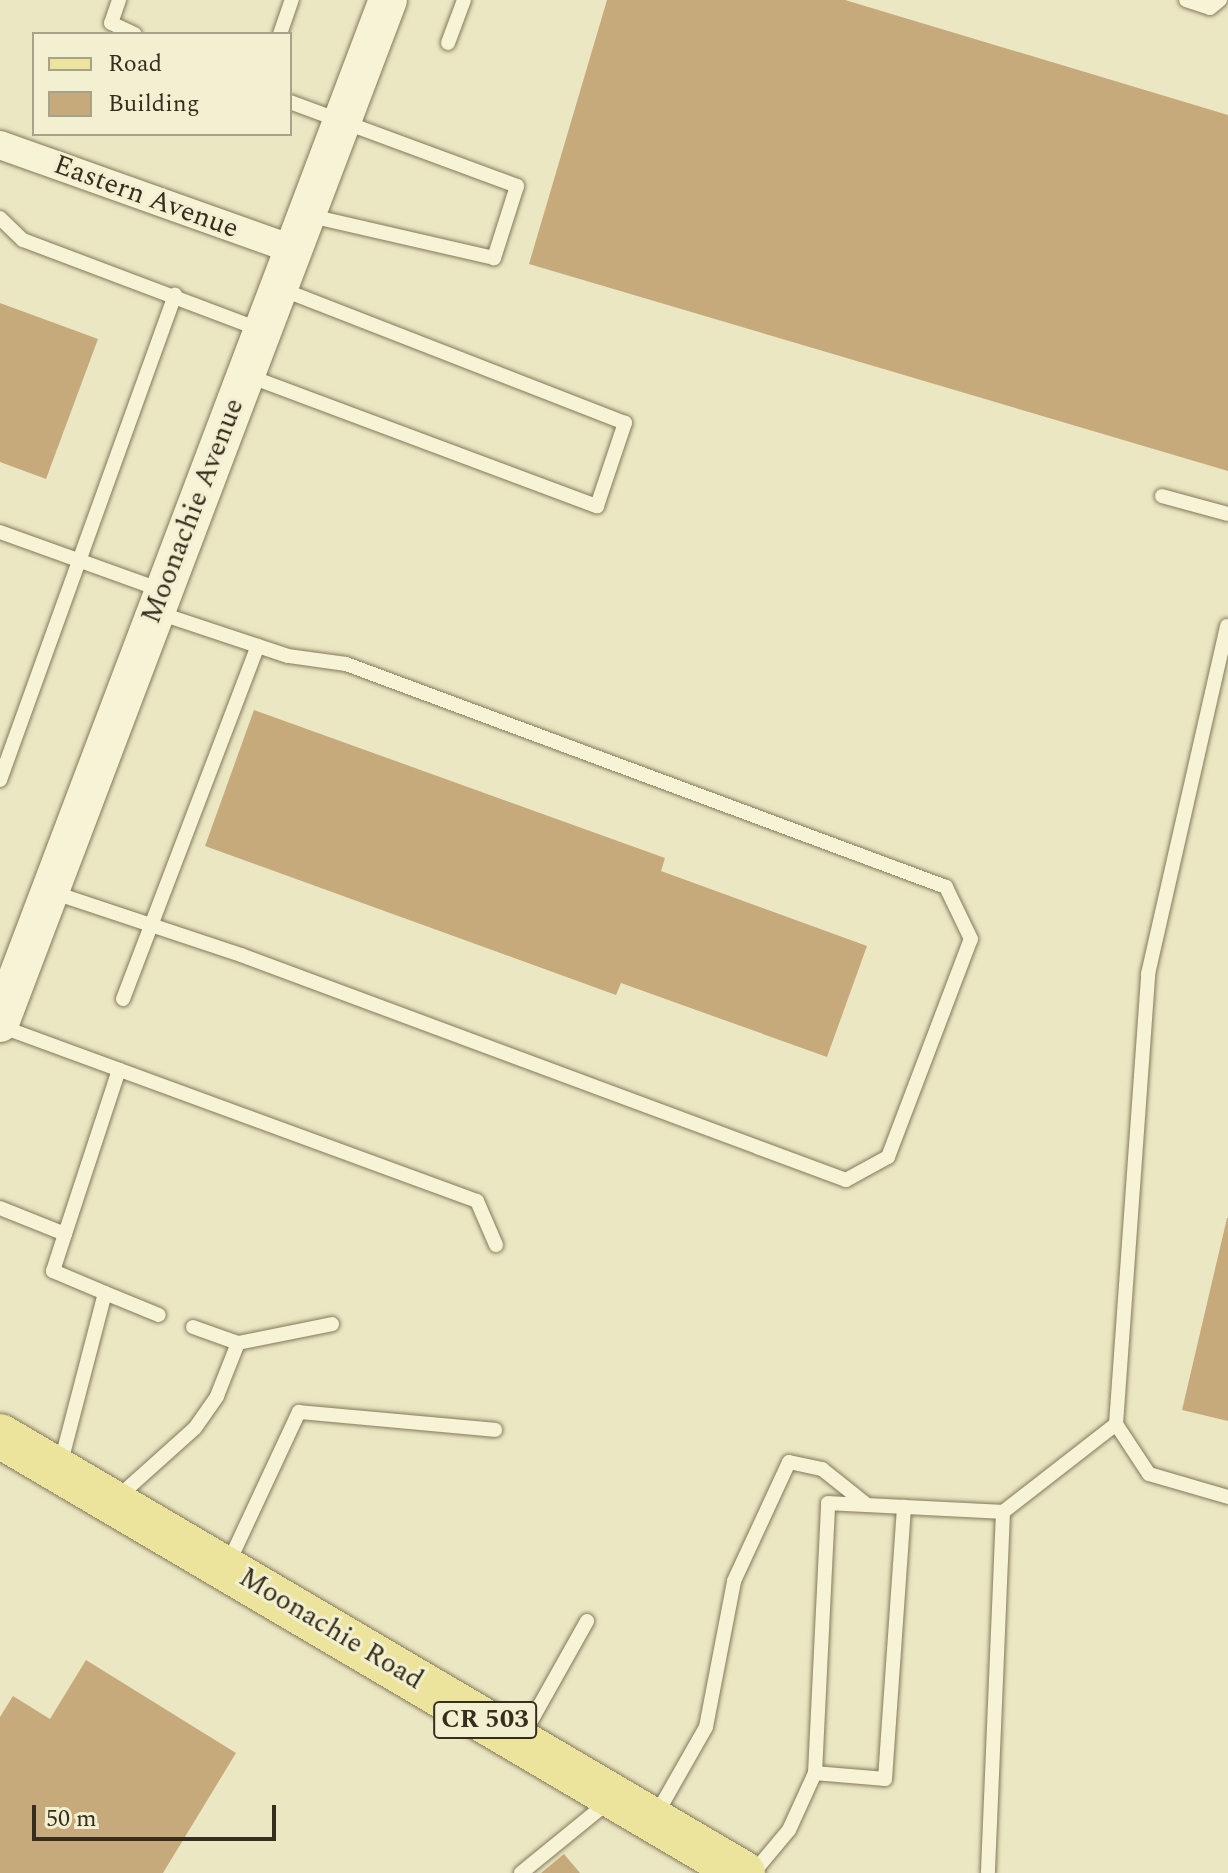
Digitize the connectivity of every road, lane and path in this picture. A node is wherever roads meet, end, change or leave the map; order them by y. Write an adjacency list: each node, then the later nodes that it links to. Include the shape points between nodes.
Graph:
1 (119, 0): 7 (lane, via 111,23)
2 (292, 0): 8 (lane)
3 (388, 0): 11 (main road, Moonachie Avenue)
4 (464, 0): 9 (lane)
5 (1186, 0): 6 (lane, via 1210,8)
6 (1220, 0)
7 (131, 32)
8 (281, 32)
9 (448, 43)
10 (292, 103): 11 (lane)
11 (341, 124): 14 (main road, Moonachie Avenue); 14 (lane, via 517,186 494,258)
12 (0, 145): 14 (street, Eastern Avenue)
13 (0, 218): 16 (lane, via 23,240)
14 (299, 232): 15 (main road, Moonachie Avenue)
15 (277, 288): 17 (main road, Moonachie Avenue); 18 (lane, via 625,423 597,506)
16 (175, 295): 17 (lane); 22 (lane)
17 (262, 330): 18 (main road, Moonachie Avenue)
18 (245, 375): 23 (main road, Moonachie Avenue)
19 (1162, 496): 20 (lane)
20 (1228, 514)
21 (0, 532): 22 (lane)
22 (78, 561): 23 (lane); 26 (lane)
23 (159, 601): 25 (lane); 27 (main road, Moonachie Avenue)
24 (1227, 626): 40 (lane, via 1148,974)
25 (258, 646): 28 (lane); 28 (lane, via 346,664 946,887 971,939 888,1157 846,1180)
26 (0, 780)
27 (52, 892): 28 (lane); 30 (main road, Moonachie Avenue)
28 (151, 925): 29 (lane)
29 (123, 999)
30 (0, 1024): 31 (lane)
31 (119, 1070): 33 (lane); 34 (lane, via 477,1201)
32 (0, 1208): 33 (lane)
33 (65, 1234): 35 (lane, via 53,1271)
34 (496, 1245)
35 (105, 1293): 36 (lane); 43 (lane)
36 (159, 1315)
37 (332, 1324): 39 (lane)
38 (193, 1327): 39 (lane)
39 (238, 1343): 45 (lane, via 217,1396 195,1428)
40 (1116, 1424): 44 (lane, via 1149,1474); 48 (lane)
41 (495, 1430): 49 (lane, via 299,1412)
42 (6, 1443): 43 (main road, Moonachie Road / CR 503)
43 (59, 1470): 45 (main road, Moonachie Road / CR 503)
44 (1228, 1497)
45 (113, 1502): 49 (main road, Moonachie Road / CR 503)
46 (866, 1505): 47 (lane); 52 (lane, via 828,1503); 54 (lane, via 822,1469 789,1462 734,1581 706,1727)
47 (904, 1507): 48 (lane); 52 (lane, via 885,1779)
48 (1003, 1512): 58 (lane)
49 (226, 1567): 51 (main road, Moonachie Road / CR 503)
50 (587, 1621): 51 (lane)
51 (520, 1741): 53 (main road, Moonachie Road / CR 503)
52 (815, 1773): 57 (lane, via 789,1830)
53 (615, 1797): 54 (main road, Moonachie Road / CR 503); 55 (lane)
54 (653, 1820): 56 (main road, Moonachie Road / CR 503)
55 (521, 1873)
56 (743, 1873)
57 (753, 1873)
58 (988, 1873)

